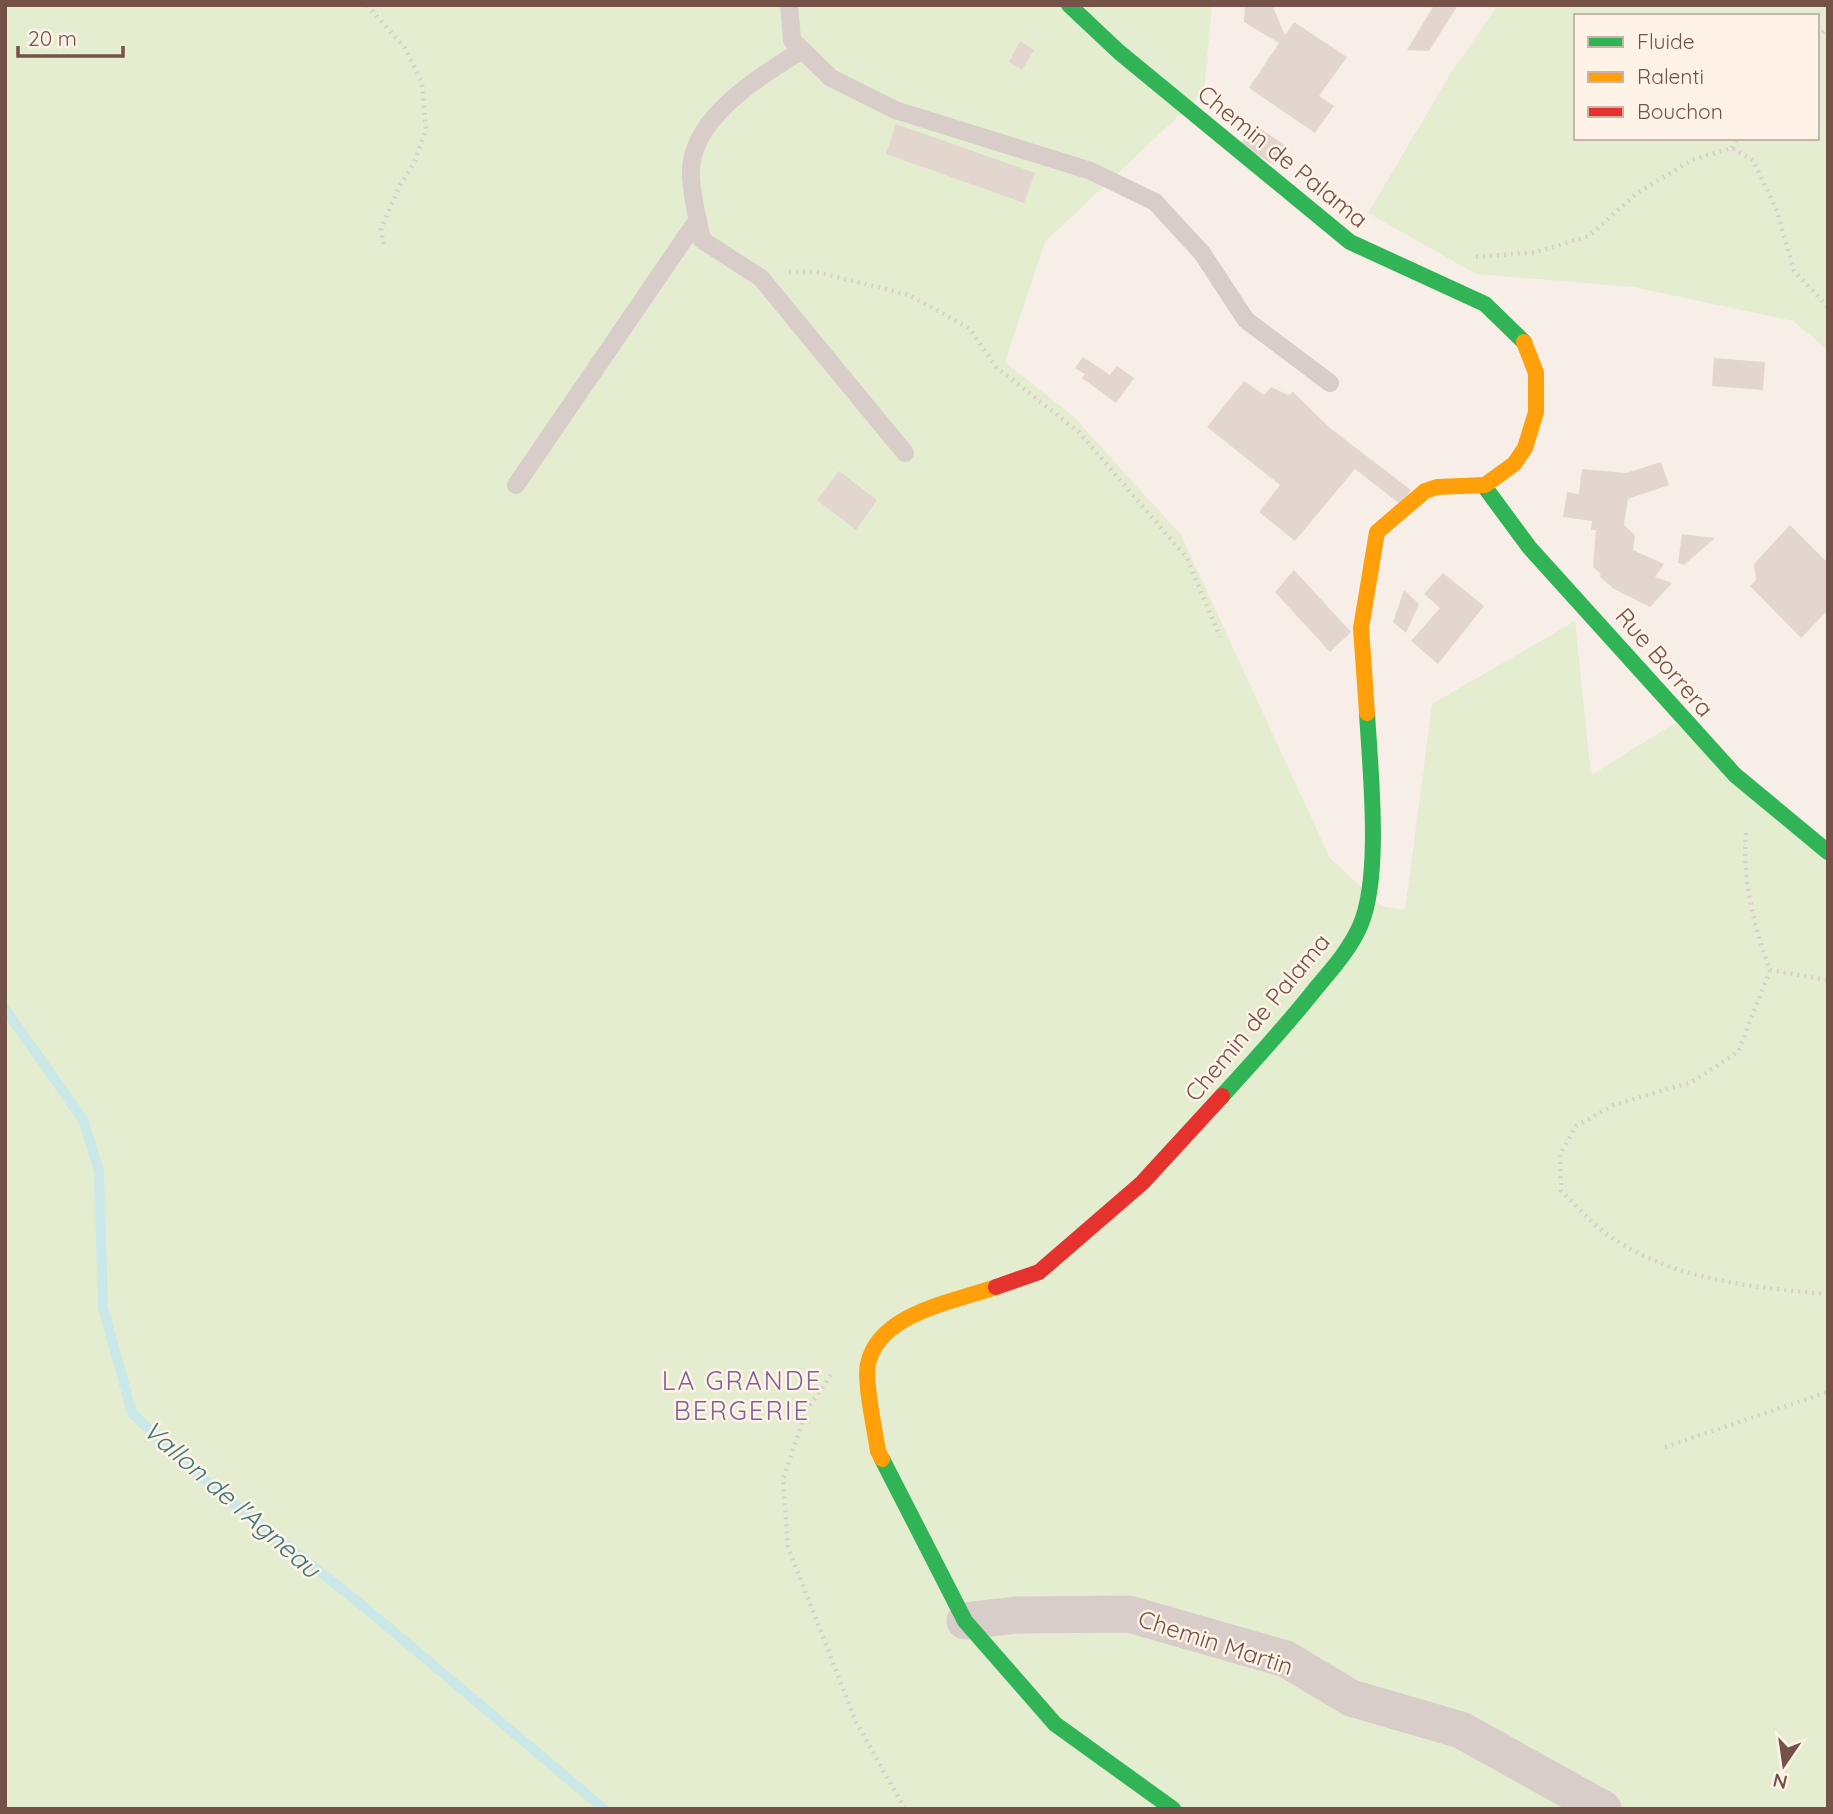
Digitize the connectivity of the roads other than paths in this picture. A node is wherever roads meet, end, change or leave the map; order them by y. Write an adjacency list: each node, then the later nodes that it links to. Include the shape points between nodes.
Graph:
1 (789, 5): 3 (lane, via 792,40)
2 (1069, 5): 8 (street, Chemin de Palama, via 1119,52 1350,242 1499,314 1531,354 1539,391 1532,430 1518,462)
3 (802, 50): 4 (lane, via 747,85 701,132 690,174); 5 (lane, via 831,78 895,110 1091,171 1155,202 1202,253 1246,320)
4 (698, 219): 6 (lane, via 702,240 761,278); 7 (lane)
5 (1330, 383)
6 (905, 453)
7 (516, 485)
8 (1484, 486): 9 (street, Rue Borrera, via 1529,547 1735,775); 10 (street, Chemin de Palama, via 1430,488 1377,532 1361,628 1373,812 1369,893 1361,925 1342,957 1281,1032 1142,1183 1039,1272 912,1316 880,1336 867,1366 878,1451)
9 (1828, 852)
10 (965, 1621): 11 (street, via 1055,1724); 12 (street, Chemin Martin, via 1018,1615 1129,1614 1286,1659 1351,1698 1461,1730)
11 (1173, 1809)
12 (1603, 1809)

